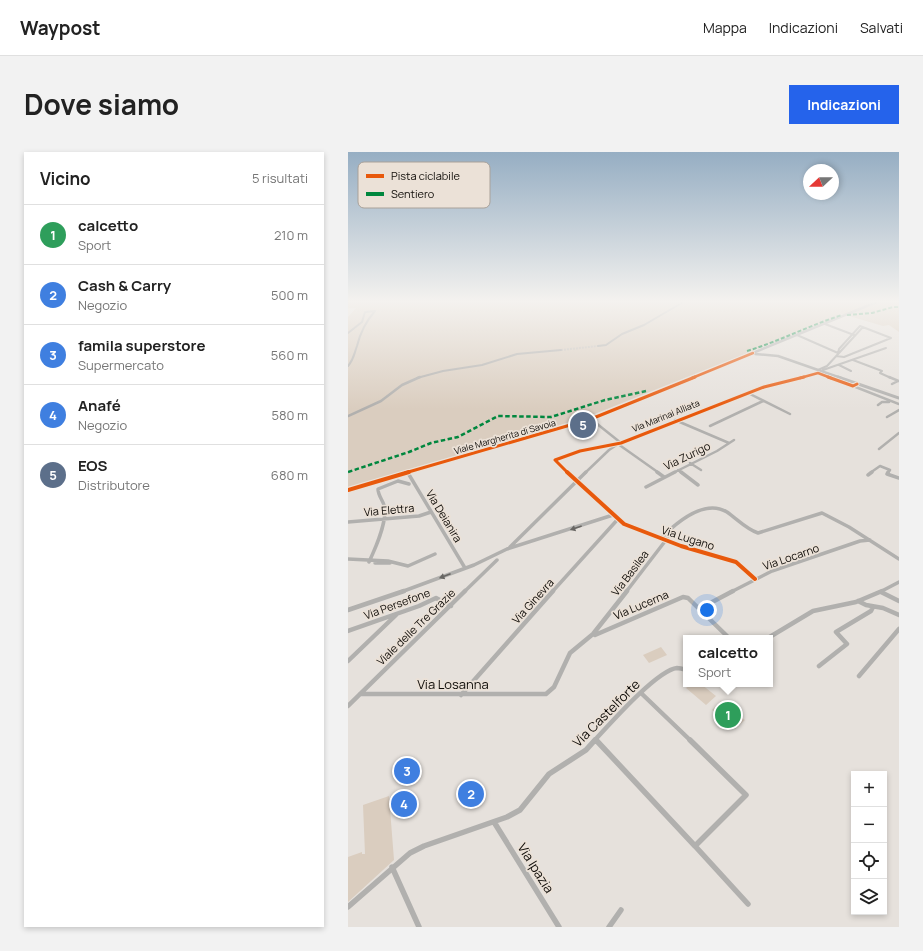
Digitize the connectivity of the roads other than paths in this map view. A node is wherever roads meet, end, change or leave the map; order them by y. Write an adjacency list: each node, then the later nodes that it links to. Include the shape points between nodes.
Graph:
1 (361, 337): 15 (street, via 354,359)
2 (617, 337): 8 (street, via 606,345)
3 (788, 337): 11 (street, Viale Margherita di Savoia)
4 (792, 337): 11 (street, Viale Margherita di Savoia)
5 (802, 337): 12 (street)
6 (852, 337): 12 (street)
7 (889, 337): 12 (street, via 891,338 845,357)
8 (598, 346)
9 (886, 348): 13 (street, Via Marinai Alliata)
10 (561, 350): 30 (street, via 517,354 479,366 419,377 402,385 381,401)
11 (751, 353): 16 (street, via 778,356); 32 (street, Viale Margherita di Savoia); 51 (street, Viale Margherita di Savoia, via 590,418)
12 (837, 354): 16 (street)
13 (853, 360): 14 (street, Via Marinai Alliata); 18 (street, via 882,371 880,373)
14 (839, 365): 16 (street, Via Marinai Alliata); 17 (street)
15 (348, 366)
16 (820, 371): 19 (street); 21 (street); 22 (street, Via Marinai Alliata)
17 (851, 371)
18 (899, 381): 20 (street)
19 (857, 384): 21 (street); 23 (street)
20 (892, 384)
21 (853, 386): 25 (street)
22 (748, 393): 24 (street); 33 (street, Via Marinai Alliata)
23 (899, 398)
24 (763, 401): 29 (street); 34 (street)
25 (892, 402): 26 (street); 27 (street, via 882,402)
26 (899, 404)
27 (878, 405)
28 (899, 410): 31 (street)
29 (790, 414)
30 (348, 416)
31 (887, 417)
32 (591, 419): 38 (street); 43 (street, Viale Margherita di Savoia)
33 (675, 420): 37 (street); 38 (street, Via Marinai Alliata)
34 (710, 426)
35 (899, 433): 39 (street)
36 (734, 440): 37 (street, Via Zurigo)
37 (729, 443): 40 (street, Via Zurigo)
38 (619, 444): 45 (street); 47 (street, via 609,450); 47 (street, Via Marinai Alliata, via 554,460)
39 (879, 449)
40 (690, 463): 41 (street, Via Zurigo); 42 (street)
41 (678, 470): 45 (street, Via Zurigo); 49 (street)
42 (701, 470)
43 (408, 473): 51 (street, Viale Margherita di Savoia); 52 (street, Via Deianira)
44 (868, 475): 46 (street, via 880,466 890,470 887,474)
45 (664, 477): 50 (street, Via Zurigo)
46 (899, 478)
47 (576, 482): 53 (street, Via Marinai Alliata); 61 (street)
48 (409, 484): 54 (street, via 401,480 378,489 385,507)
49 (698, 485)
50 (646, 487)
51 (348, 489)
52 (431, 512): 54 (street, Via Elettra, via 419,516); 67 (street, Via Deianira)
53 (613, 515): 55 (street, Via Lugano); 61 (street, one-way to 61)
54 (384, 519): 56 (street, Via Elettra); 66 (street)
55 (618, 519): 58 (street, Via Lugano, via 624,524); 90 (street, Via Ginevra)
56 (348, 522)
57 (858, 533): 58 (street, Via Basilea, via 822,513 755,533 725,511 708,508 691,514 672,526 668,532 670,534); 59 (street); 60 (street)
58 (664, 540): 68 (street, Via Lugano, via 736,562); 81 (street, Via Basilea)
59 (870, 540): 60 (street, Via Locarno); 63 (street)
60 (860, 541): 68 (street, Via Locarno, via 772,571)
61 (507, 549): 67 (street)
62 (435, 554): 66 (street, via 408,566)
63 (899, 559)
64 (348, 560): 66 (street)
65 (497, 560): 73 (street, Viale delle Tre Grazie)
66 (370, 561)
67 (465, 568): 76 (street, one-way to 76, via 405,592)
68 (756, 580): 75 (street, Via Locarno)
69 (899, 582): 70 (street)
70 (881, 592): 71 (street); 72 (street)
71 (899, 601)
72 (858, 602): 74 (street); 83 (street, via 813,611)
73 (451, 606): 77 (street, Via Persefone, via 436,598); 89 (street, Viale delle Tre Grazie)
74 (873, 607): 78 (street, via 878,606); 85 (street, via 871,611 836,632 847,644)
75 (699, 609): 81 (street, Via Lucerna, via 688,598 683,597); 82 (street, Via Lucerna)
76 (348, 610)
77 (397, 614): 80 (street, Via Persefone); 84 (street)
78 (899, 615)
79 (899, 629): 87 (street)
80 (348, 632)
81 (593, 634): 90 (street, Via Losanna, via 570,653 554,687 546,694)
82 (726, 635)
83 (773, 635)
84 (348, 661)
85 (819, 666)
86 (683, 669): 88 (street, Via Castelforte, via 677,668 664,673)
87 (859, 676)
88 (641, 693): 92 (street, Via Castelforte); 94 (street, via 746,795)
89 (360, 694): 90 (street, Via Losanna); 91 (street, Viale delle Tre Grazie)
90 (461, 695)
91 (348, 706)
92 (596, 740): 93 (street, Via Castelforte, via 586,750 549,774 520,810); 94 (street)
93 (494, 822): 95 (street, Via Castelforte, via 419,848 404,856); 100 (street, Via Ipazia)
94 (694, 846): 96 (street)
95 (392, 867): 97 (street, Via Castelforte); 99 (street)
96 (748, 904)
97 (348, 907)
98 (622, 910): 101 (street)
99 (419, 927)
100 (559, 927)
101 (609, 927)

